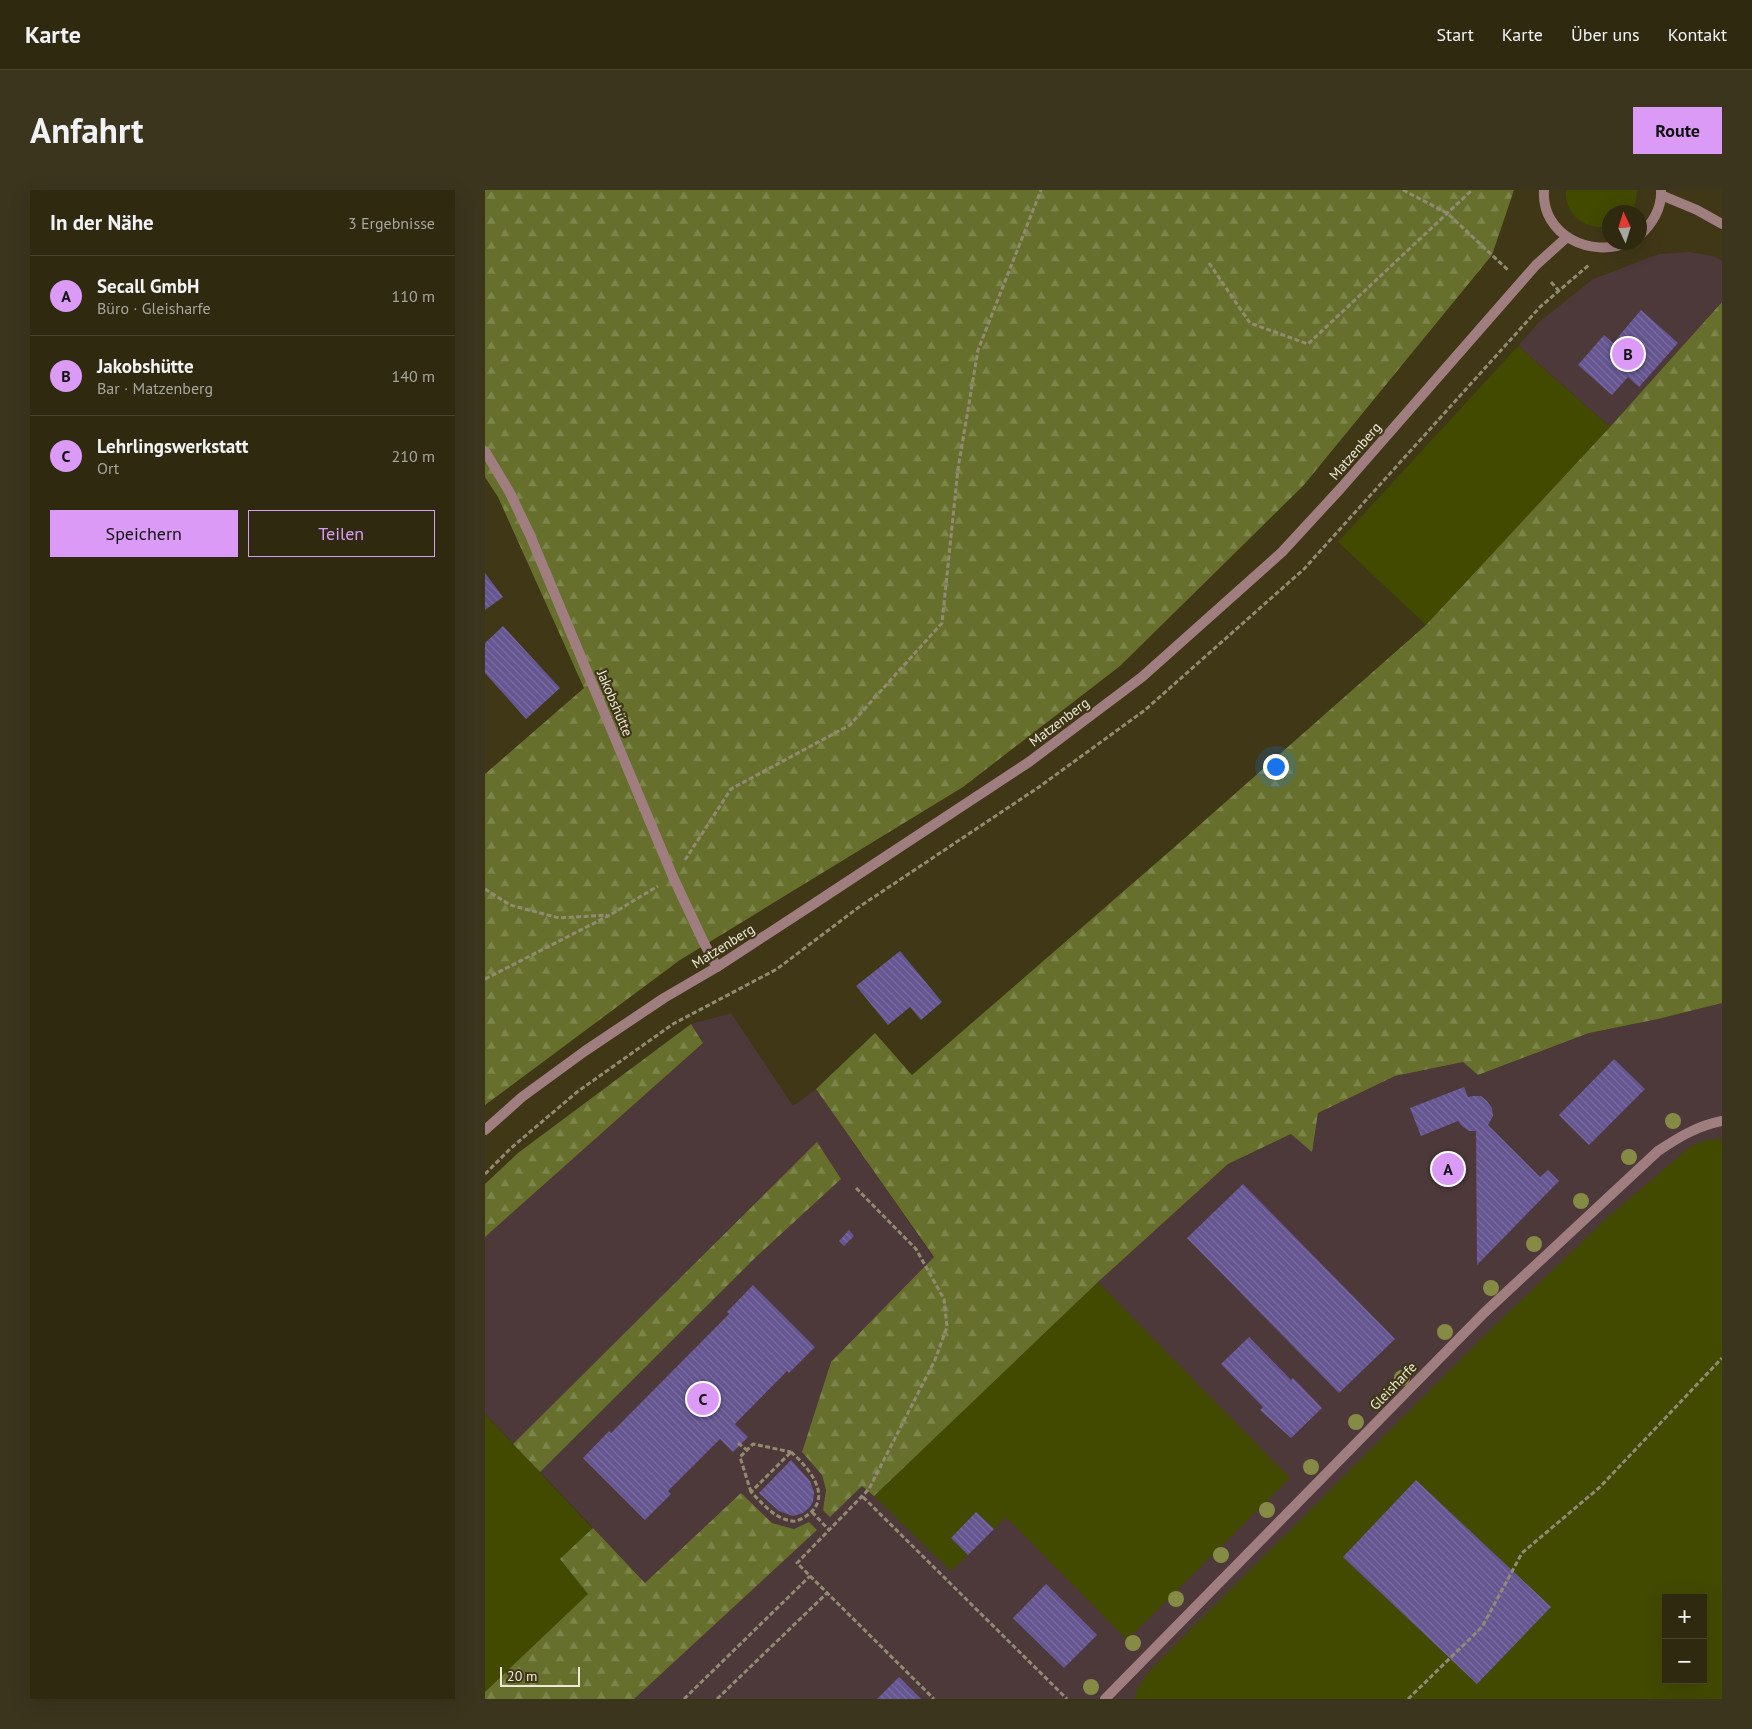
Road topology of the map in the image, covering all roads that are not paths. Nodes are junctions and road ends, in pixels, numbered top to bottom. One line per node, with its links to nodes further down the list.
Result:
1 (1544, 190): 5 (street)
2 (1661, 192): 3 (street); 4 (street)
3 (1722, 224)
4 (1647, 228)
5 (1567, 238): 6 (street); 8 (street, Matzenberg)
6 (1602, 249)
7 (485, 451): 8 (street, Jakobshütte)
8 (717, 967): 10 (street, Matzenberg)
9 (1722, 1121): 11 (street, Gleisharfe)
10 (485, 1130)
11 (1105, 1699)

